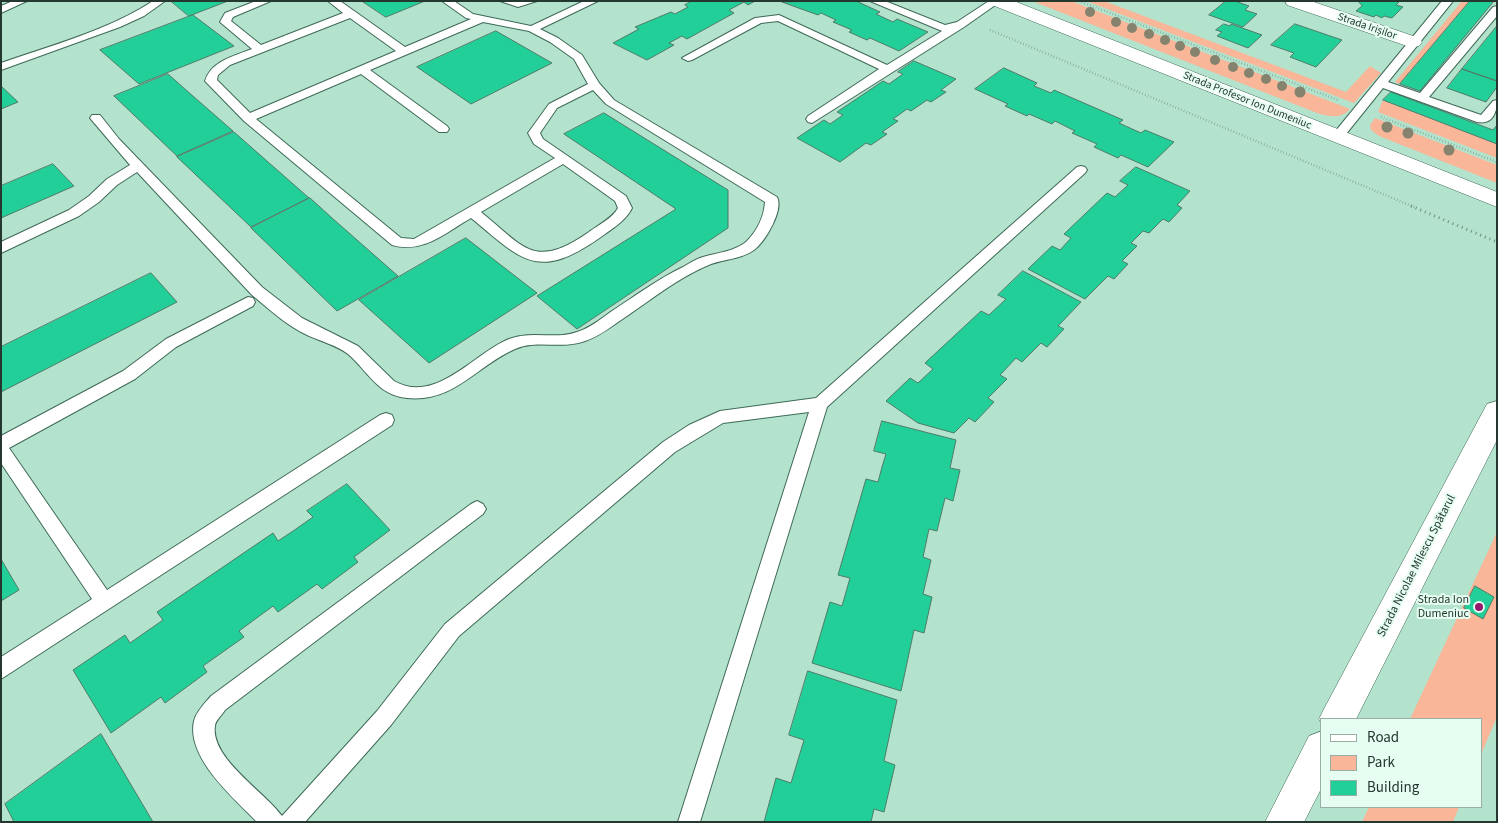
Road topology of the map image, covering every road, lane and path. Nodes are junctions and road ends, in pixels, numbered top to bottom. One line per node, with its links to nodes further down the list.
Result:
1 (22, 1): 15 (lane)
2 (160, 1): 25 (lane)
3 (266, 1): 22 (lane)
4 (333, 1): 16 (lane)
5 (447, 1): 17 (lane)
6 (505, 1): 7 (lane)
7 (532, 1)
8 (593, 1): 20 (lane)
9 (876, 1): 19 (lane)
10 (997, 1): 18 (lane); 37 (main road, Strada Profesor Ion Dumeniuc)
11 (1079, 1): 32 (path)
12 (1293, 1): 21 (main road, Strada Irișilor)
13 (1448, 1): 21 (lane)
14 (1497, 9): 30 (lane)
15 (1, 10)
16 (350, 14): 22 (lane); 23 (lane)
17 (481, 19): 20 (lane); 23 (lane)
18 (967, 20): 19 (lane); 44 (path)
19 (956, 27): 26 (lane)
20 (532, 29): 29 (lane)
21 (1413, 42): 28 (lane)
22 (260, 50): 34 (lane)
23 (405, 52): 27 (lane)
24 (688, 58): 26 (lane)
25 (1, 67)
26 (887, 69): 35 (lane)
27 (363, 70): 34 (lane); 36 (lane)
28 (1382, 84): 30 (lane); 32 (lane)
29 (594, 85): 38 (lane); 40 (lane)
30 (1422, 98): 31 (lane)
31 (1497, 103)
32 (1361, 109): 37 (lane); 39 (path)
33 (96, 118): 40 (lane)
34 (248, 118): 43 (lane)
35 (812, 119)
36 (443, 129)
37 (1338, 136): 42 (main road, Strada Profesor Ion Dumeniuc)
38 (563, 159): 43 (lane); 43 (lane)
39 (1497, 162)
40 (138, 166): 45 (lane)
41 (1081, 170): 47 (lane)
42 (1497, 200)
43 (472, 212)
44 (1497, 242)
45 (1, 248)
46 (248, 302): 50 (lane)
47 (820, 404): 58 (lane); 59 (lane)
48 (1497, 412): 55 (main road, Strada Nicolae Milescu Spătarul)
49 (386, 420): 53 (lane)
50 (1, 444)
51 (1, 449): 53 (lane)
52 (477, 509): 57 (lane)
53 (104, 601): 54 (lane)
54 (1, 668)
55 (1338, 718)
56 (1320, 753): 60 (main road)
57 (273, 822)
58 (290, 822)
59 (689, 822)
60 (1284, 822)

